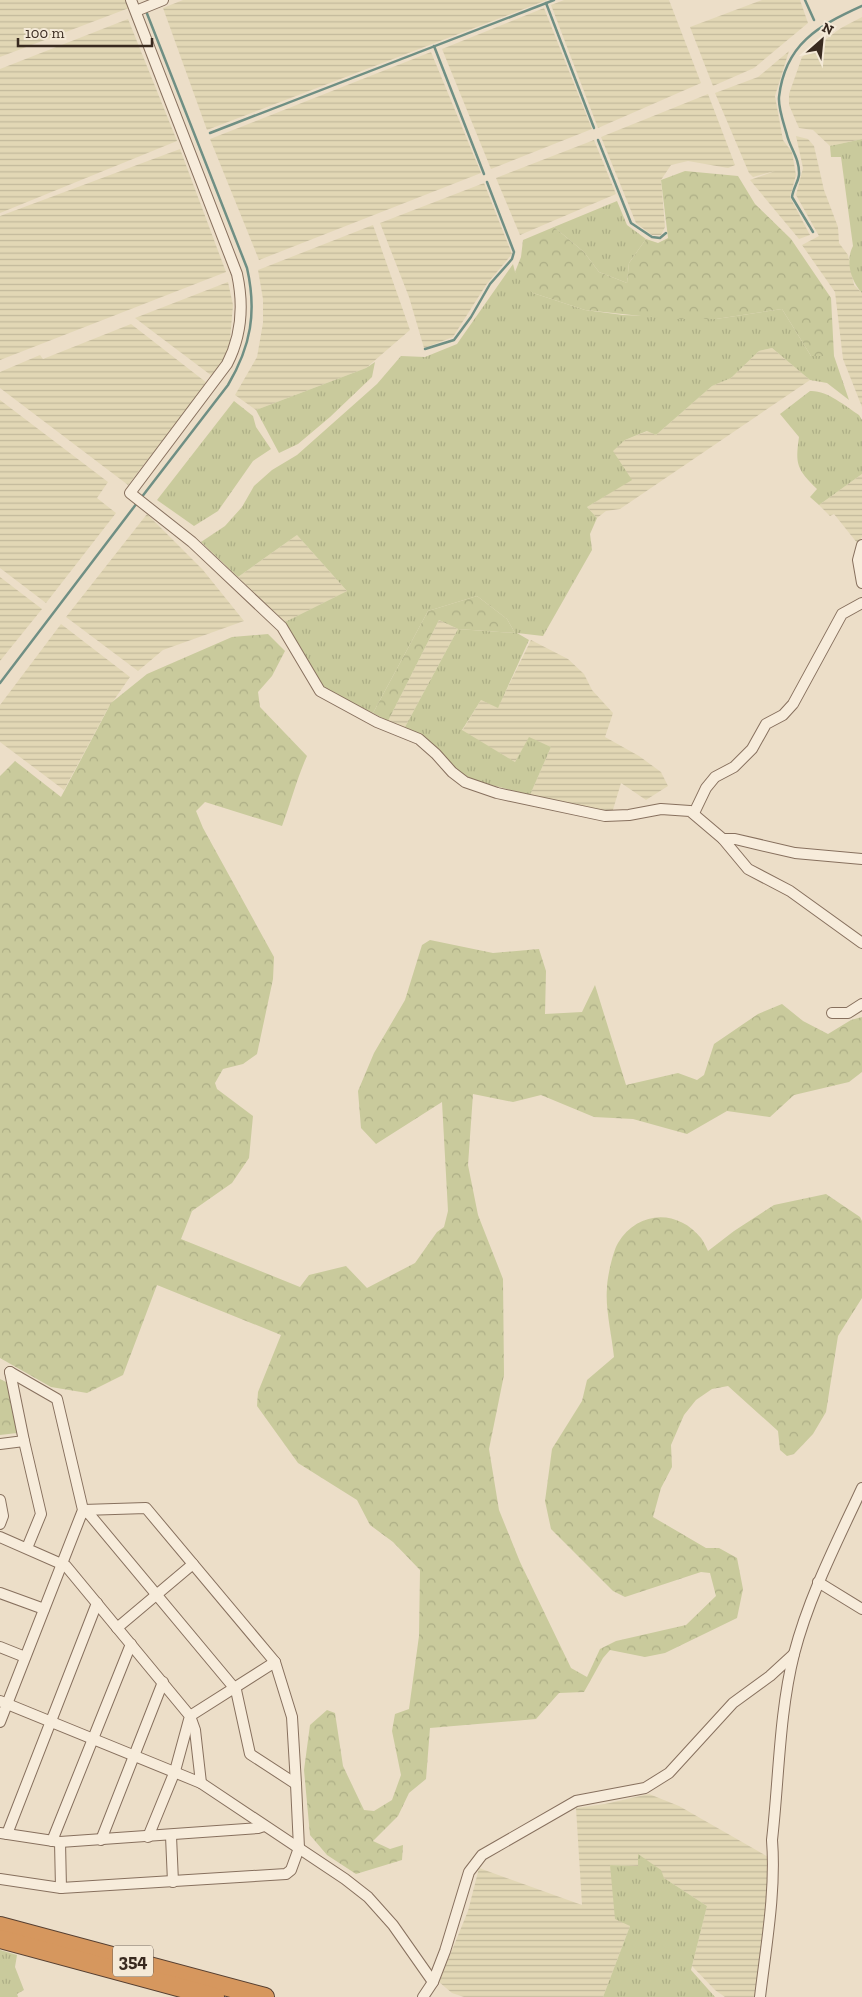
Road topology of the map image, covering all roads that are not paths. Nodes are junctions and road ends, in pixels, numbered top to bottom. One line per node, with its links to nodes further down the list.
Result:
1 (131, 0): 3 (street)
2 (163, 0): 3 (street)
3 (138, 10): 7 (street)
4 (862, 545): 5 (street)
5 (862, 583)
6 (862, 603): 7 (street)
7 (694, 813): 8 (street)
8 (723, 839): 9 (street); 10 (street)
9 (862, 859)
10 (862, 943)
11 (862, 1004): 12 (street)
12 (832, 1013)
13 (24, 1441): 14 (street); 17 (street); 20 (street)
14 (0, 1444)
15 (862, 1488): 23 (street)
16 (0, 1500): 18 (street)
17 (83, 1510): 21 (street); 22 (street); 25 (street)
18 (0, 1524)
19 (0, 1537): 20 (street)
20 (27, 1548): 21 (street)
21 (62, 1563): 26 (street); 27 (street)
22 (193, 1564): 25 (street); 34 (street)
23 (818, 1582): 28 (street); 32 (street)
24 (0, 1593): 27 (street)
25 (157, 1595): 29 (street); 36 (street)
26 (97, 1603): 29 (street); 39 (street)
27 (44, 1609): 33 (street)
28 (862, 1609)
29 (117, 1628): 30 (street)
30 (131, 1644): 35 (street); 41 (street)
31 (0, 1647): 33 (street)
32 (794, 1654): 58 (street); 62 (street)
33 (25, 1657): 37 (street)
34 (275, 1662): 36 (street); 45 (street)
35 (163, 1682): 38 (street); 42 (street)
36 (234, 1687): 38 (street); 45 (street)
37 (3, 1702): 39 (street); 40 (street)
38 (190, 1716): 43 (street); 44 (street)
39 (51, 1721): 41 (street); 47 (street)
40 (0, 1722)
41 (92, 1738): 42 (street); 51 (street)
42 (134, 1754): 43 (street); 50 (street)
43 (175, 1771): 44 (street); 49 (street)
44 (201, 1783): 46 (street)
45 (296, 1784): 52 (street)
46 (264, 1826): 48 (street); 52 (street)
47 (3, 1834): 51 (street)
48 (171, 1836): 49 (street); 54 (street)
49 (148, 1837): 50 (street)
50 (101, 1840): 51 (street)
51 (56, 1841): 55 (street)
52 (299, 1848): 54 (street); 58 (street)
53 (0, 1879): 55 (street)
54 (173, 1882): 55 (street)
55 (61, 1888)
56 (0, 1926): 60 (highway, 354)
57 (0, 1940): 59 (highway, 354)
58 (433, 1982): 61 (street)
59 (215, 1997)
60 (265, 1997)
61 (423, 1997)
62 (760, 1997)

